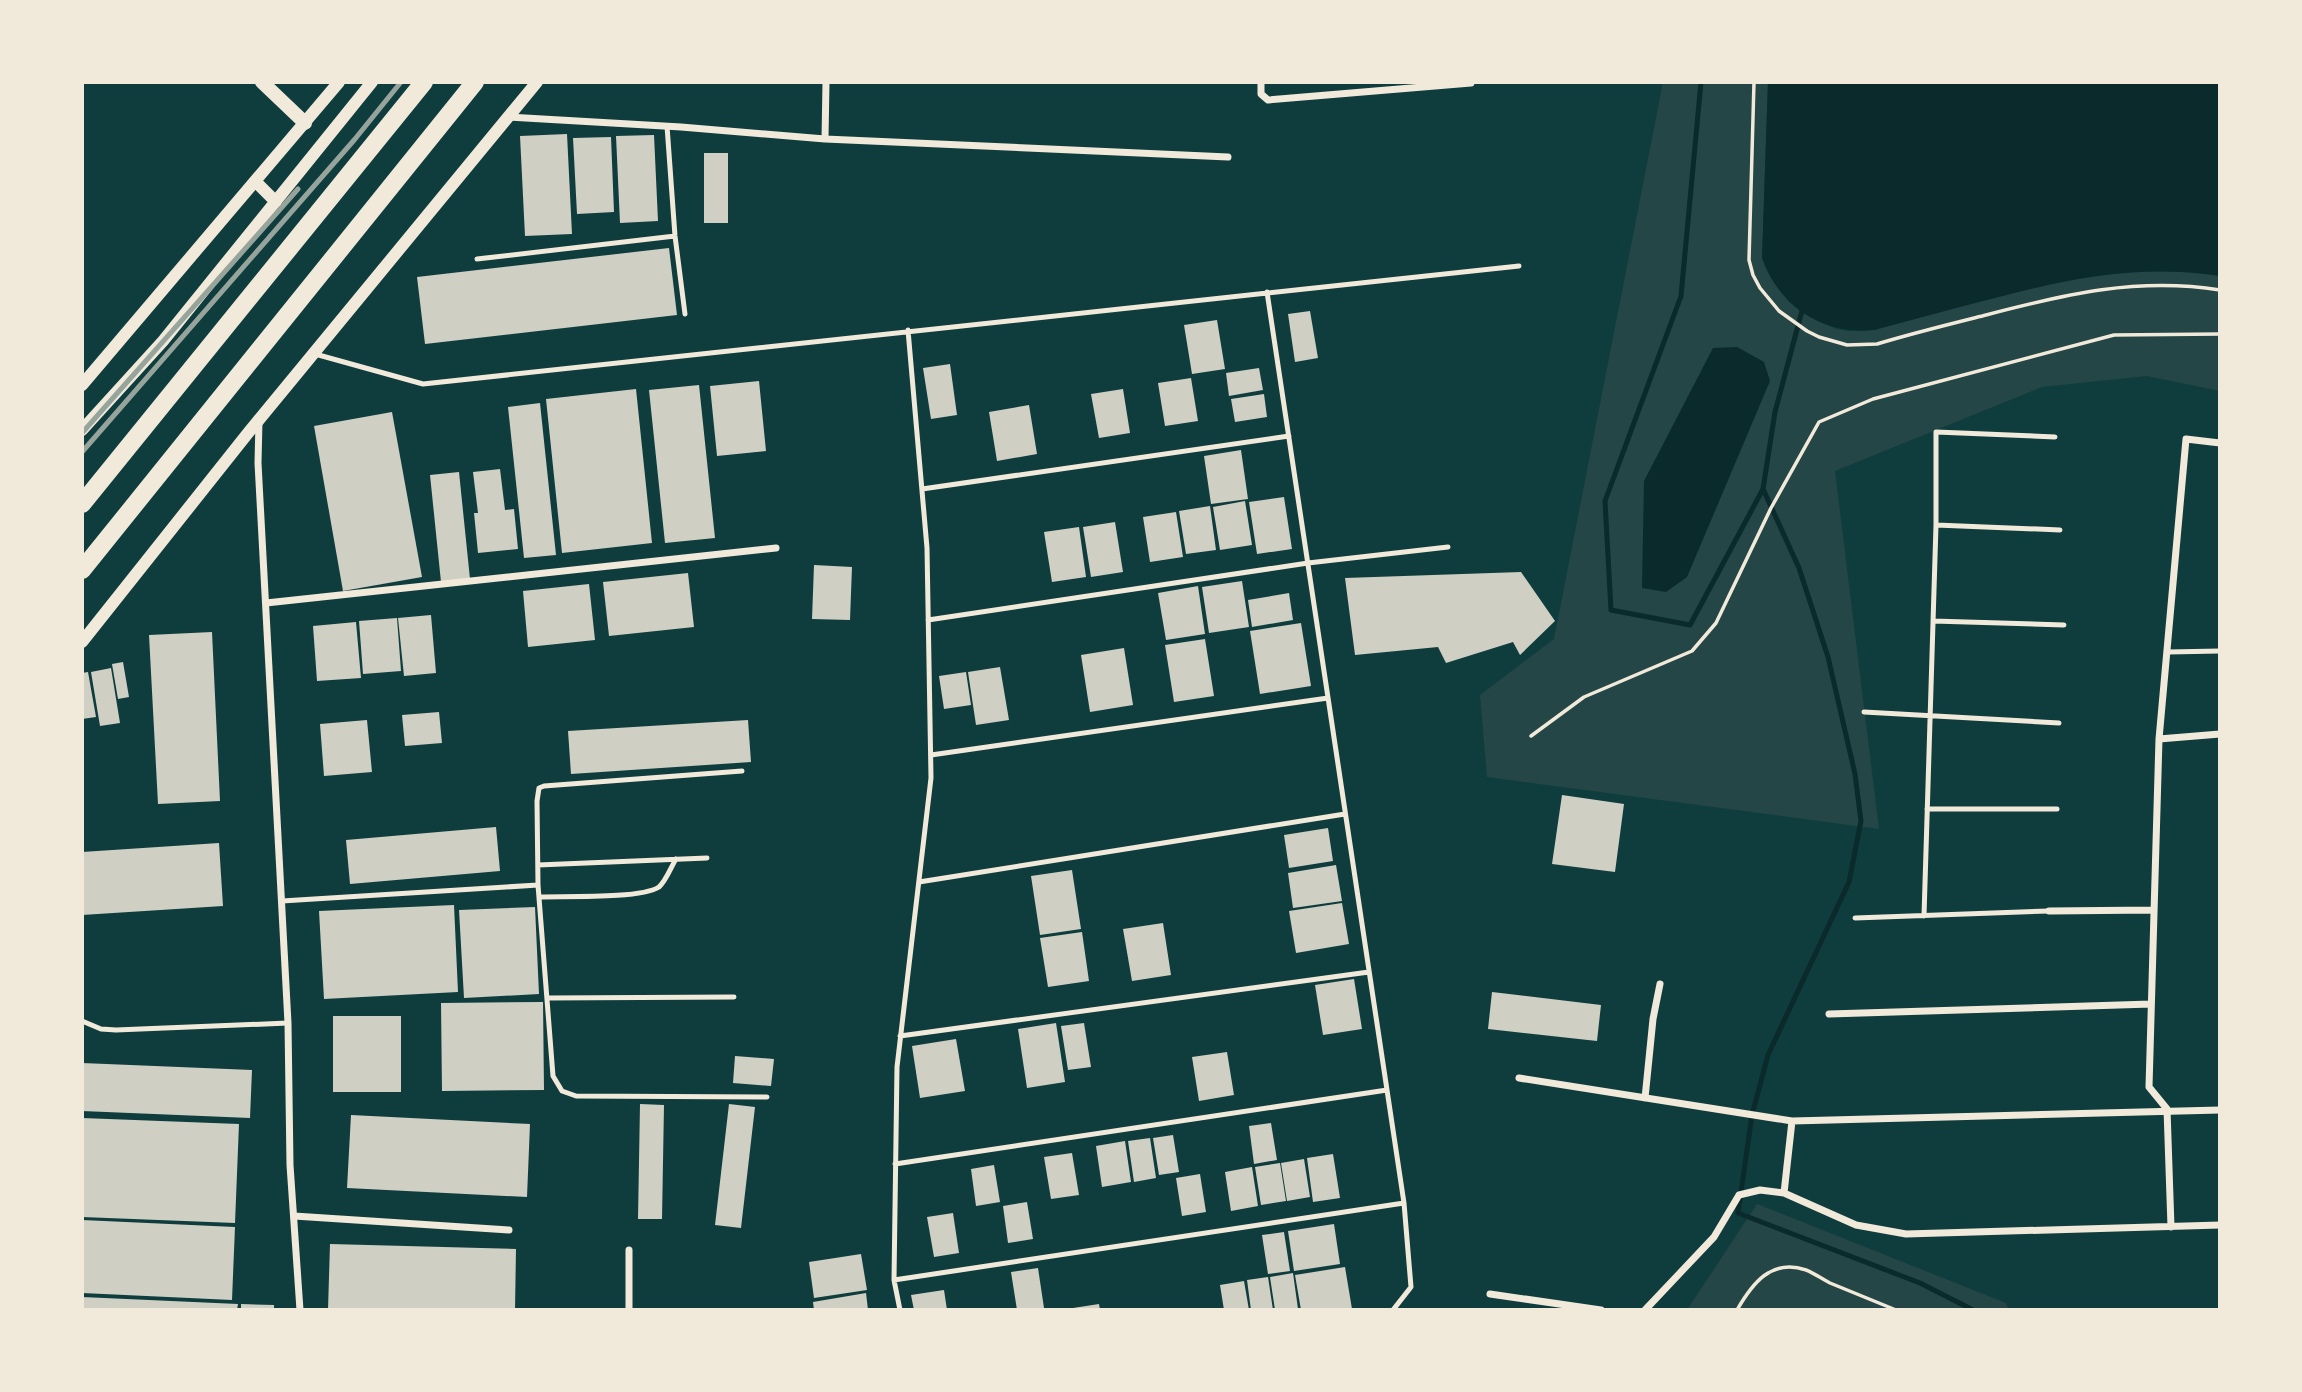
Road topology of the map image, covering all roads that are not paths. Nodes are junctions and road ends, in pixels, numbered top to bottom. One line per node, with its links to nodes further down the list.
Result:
1 (262, 82): 11 (main road)
2 (339, 82): 11 (street)
3 (372, 82): 16 (street)
4 (424, 82): 31 (highway)
5 (475, 82): 37 (highway)
6 (537, 82): 10 (street)
7 (826, 82): 13 (street)
8 (1261, 82): 9 (street)
9 (1471, 83)
10 (508, 117): 12 (street); 23 (street)
11 (305, 122): 15 (street)
12 (667, 127): 13 (street); 17 (lane)
13 (825, 139): 14 (street)
14 (1228, 157)
15 (256, 181): 16 (street); 24 (street)
16 (275, 202): 26 (street)
17 (675, 236): 18 (lane); 21 (lane)
18 (477, 259)
19 (1519, 266): 20 (lane)
20 (1267, 292): 22 (lane); 27 (lane)
21 (685, 314)
22 (908, 330): 23 (lane); 30 (lane)
23 (313, 354): 25 (street)
24 (82, 385)
25 (259, 420): 38 (street); 42 (street)
26 (82, 430)
27 (1289, 436): 30 (lane); 36 (lane)
28 (2055, 438): 32 (lane)
29 (2220, 443): 43 (street)
30 (922, 489): 39 (lane)
31 (82, 505)
32 (1936, 525): 33 (lane); 40 (lane)
33 (2060, 530)
34 (1448, 547): 36 (lane)
35 (776, 548): 38 (street)
36 (1308, 563): 39 (lane); 45 (lane)
37 (82, 570)
38 (266, 603): 62 (street)
39 (928, 620): 51 (lane)
40 (1933, 621): 41 (lane); 47 (lane)
41 (2064, 625)
42 (82, 642)
43 (2168, 652): 44 (lane); 50 (street)
44 (2220, 652)
45 (1328, 698): 51 (lane); 55 (lane)
46 (1864, 712): 47 (lane)
47 (1930, 715): 48 (lane); 53 (lane)
48 (2059, 723)
49 (2220, 734): 50 (street)
50 (2159, 739): 63 (street)
51 (931, 755): 59 (lane)
52 (742, 771): 58 (lane)
53 (1927, 809): 54 (lane); 65 (lane)
54 (2057, 809)
55 (1346, 814): 59 (lane); 67 (lane)
56 (707, 858): 57 (lane)
57 (676, 859): 58 (lane); 61 (lane)
58 (538, 865): 60 (lane)
59 (919, 881): 75 (lane)
60 (538, 885): 61 (lane); 62 (lane)
61 (539, 897): 70 (lane)
62 (282, 901): 74 (street)
63 (2154, 910): 64 (street); 71 (street)
64 (2049, 911): 65 (lane)
65 (1924, 916): 66 (lane)
66 (1855, 918)
67 (1369, 972): 75 (lane); 77 (lane)
68 (1660, 984): 79 (street)
69 (734, 997): 70 (lane)
70 (547, 998): 78 (lane)
71 (2151, 1004): 72 (street); 81 (street)
72 (1829, 1014)
73 (82, 1021): 74 (lane)
74 (288, 1023): 86 (street)
75 (900, 1036): 83 (lane)
76 (1519, 1078): 79 (street)
77 (1387, 1090): 83 (lane); 85 (lane)
78 (767, 1097)
79 (1645, 1098): 82 (street)
80 (2220, 1110): 81 (street)
81 (2168, 1111): 82 (street); 88 (street)
82 (1792, 1121): 84 (street)
83 (895, 1164): 91 (lane)
84 (1784, 1193): 88 (street); 98 (street)
85 (1404, 1203): 91 (lane); 96 (lane)
86 (294, 1216): 89 (street); 93 (street)
87 (2220, 1225): 88 (street)
88 (2171, 1227)
89 (509, 1230)
90 (629, 1250): 94 (street)
91 (894, 1280): 95 (lane)
92 (1490, 1294): 97 (street)
93 (300, 1310)
94 (629, 1310)
95 (900, 1310)
96 (1393, 1310)
97 (1601, 1310)
98 (1645, 1310)

